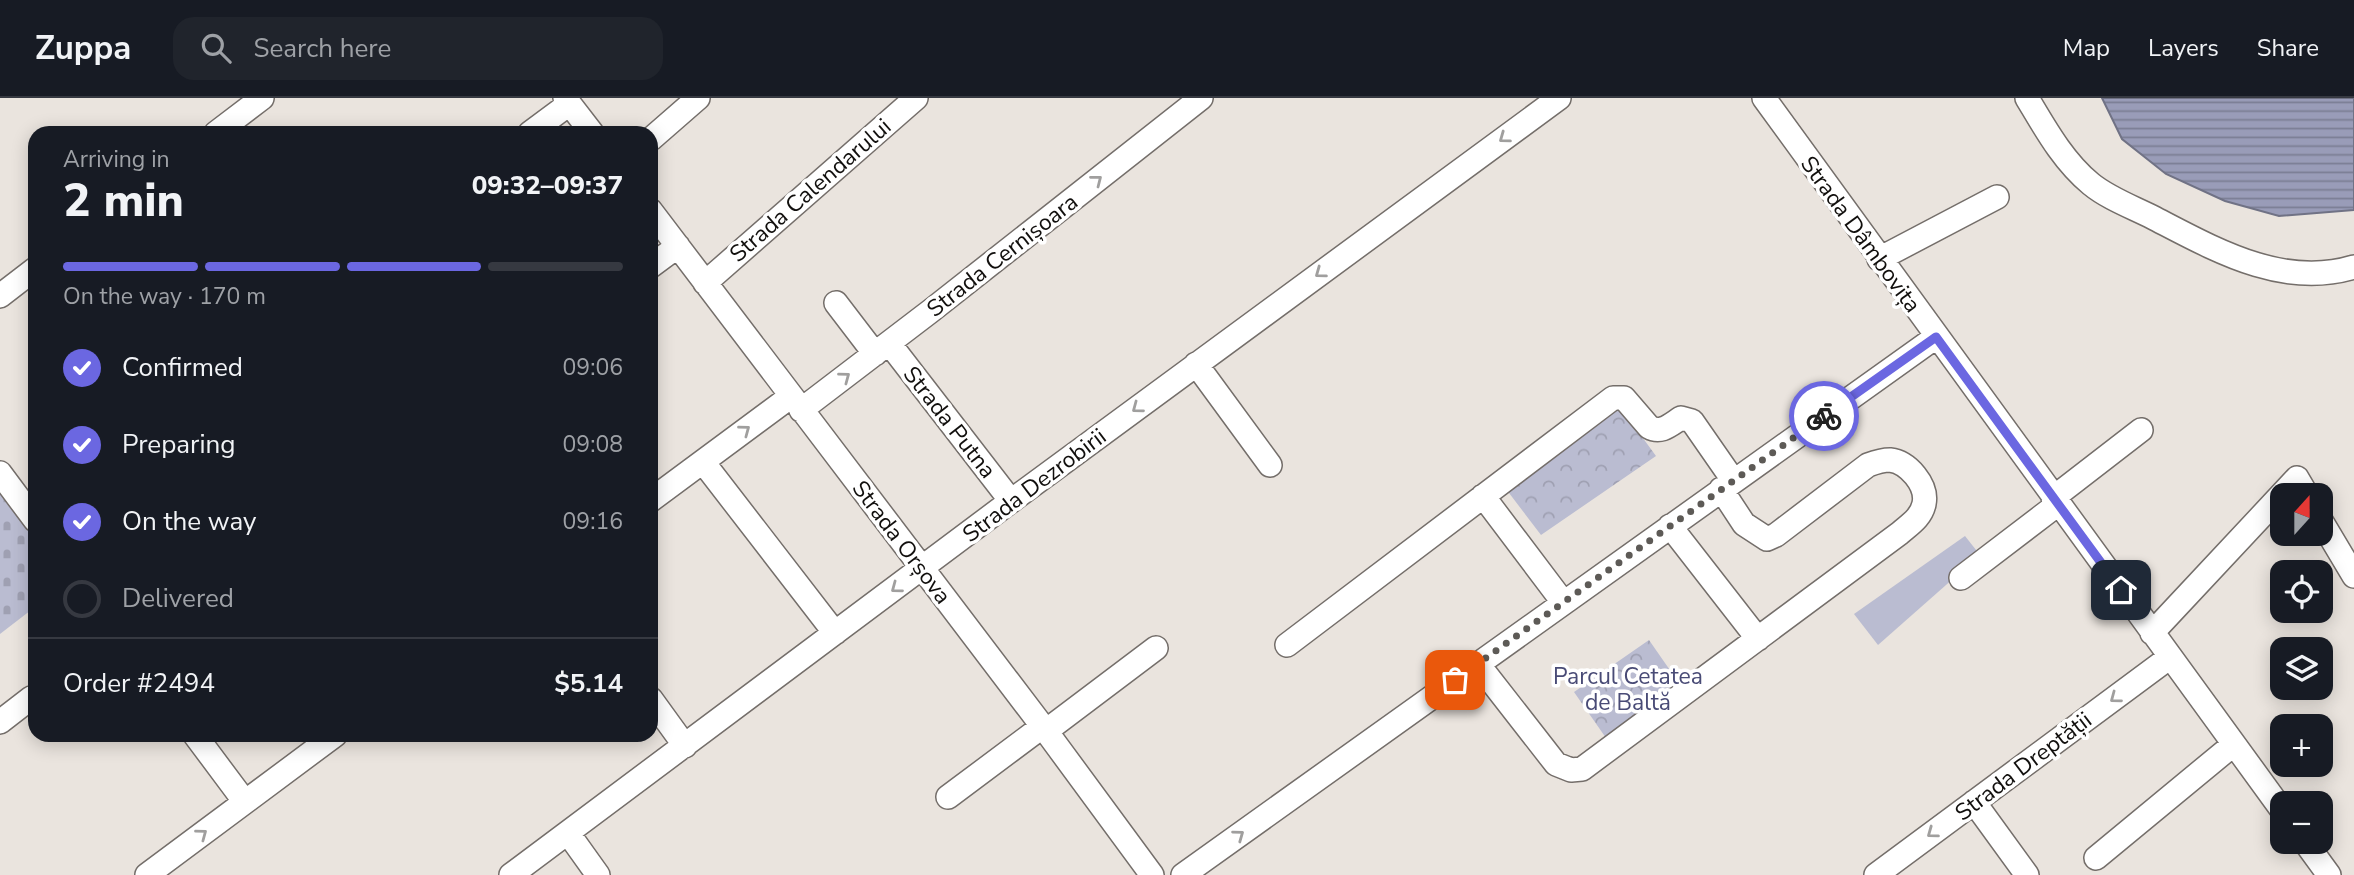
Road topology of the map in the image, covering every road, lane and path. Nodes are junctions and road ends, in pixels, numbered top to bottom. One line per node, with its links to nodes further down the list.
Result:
1 (262, 98): 9 (street)
2 (698, 98): 12 (street)
3 (916, 98): 20 (street, Strada Calendarului)
4 (1559, 98): 25 (street, Strada Dezrobirii, one-way to 25)
5 (1764, 98): 16 (street, Strada Dâmbovița)
6 (2027, 98): 18 (street)
7 (1198, 99): 24 (street, Strada Cernișoara, one-way to 7)
8 (567, 101): 10 (street); 11 (street)
9 (225, 126)
10 (538, 126)
11 (587, 126)
12 (658, 133)
13 (1997, 197): 16 (street)
14 (658, 220): 15 (street, Strada Orșova)
15 (678, 246): 17 (street); 20 (street, Strada Orșova)
16 (1879, 259): 23 (street, Strada Dâmbovița)
17 (658, 261)
18 (2354, 267)
19 (28, 274): 21 (street)
20 (705, 283): 26 (street, Strada Orșova)
21 (0, 296)
22 (836, 303): 24 (street, Strada Putna)
23 (1936, 337): 31 (street); 34 (street, Strada Dâmbovița)
24 (882, 349): 26 (street, Strada Cernișoara, one-way to 24); 35 (street, Strada Putna)
25 (1196, 365): 29 (street); 35 (street, Strada Dezrobirii, one-way to 35)
26 (795, 403): 28 (street, Strada Cernișoara, one-way to 26); 40 (street, Strada Orșova)
27 (2141, 430): 34 (street)
28 (702, 462): 32 (street, Strada Cernișoara); 44 (street)
29 (1270, 465)
30 (0, 473): 36 (street)
31 (1727, 484): 33 (street); 38 (street); 46 (street)
32 (658, 495)
33 (1483, 496): 43 (street); 47 (street)
34 (2056, 501): 42 (street); 45 (street, Strada Dâmbovița)
35 (1011, 502): 40 (street, Strada Dezrobirii)
36 (28, 505)
37 (2270, 518): 45 (street)
38 (1670, 526): 43 (street); 46 (street)
39 (2333, 541): 41 (street)
40 (922, 568): 44 (street, Strada Dezrobirii, one-way to 44); 54 (street, Strada Orșova)
41 (2354, 576)
42 (1961, 578)
43 (1563, 602): 50 (street)
44 (835, 633): 58 (street, Strada Dezrobirii)
45 (2152, 633): 49 (street, Strada Dâmbovița)
46 (1758, 639): 50 (street)
47 (1287, 645)
48 (1156, 648): 54 (street)
49 (2170, 657): 57 (street, Strada Dâmbovița); 62 (street, Strada Dreptății, one-way to 62)
50 (1478, 664): 70 (street, one-way to 50)
51 (28, 700): 53 (street)
52 (658, 709): 58 (street)
53 (0, 722)
54 (1044, 729): 60 (street); 69 (street, Strada Orșova)
55 (200, 742): 61 (street)
56 (326, 742): 61 (street)
57 (2234, 744): 59 (street, Strada Dâmbovița); 65 (street)
58 (685, 746): 63 (street, Strada Dezrobirii)
59 (2270, 794)
60 (948, 797)
61 (246, 802): 66 (street, one-way to 61)
62 (1974, 802): 71 (street, Strada Dreptății, one-way to 71); 72 (street)
63 (568, 834): 67 (street, Strada Dezrobirii); 68 (street)
64 (2314, 854): 73 (street)
65 (2096, 858)
66 (147, 875)
67 (511, 875)
68 (598, 875)
69 (1152, 875)
70 (1183, 875)
71 (1876, 875)
72 (2027, 875)
73 (2329, 875)

